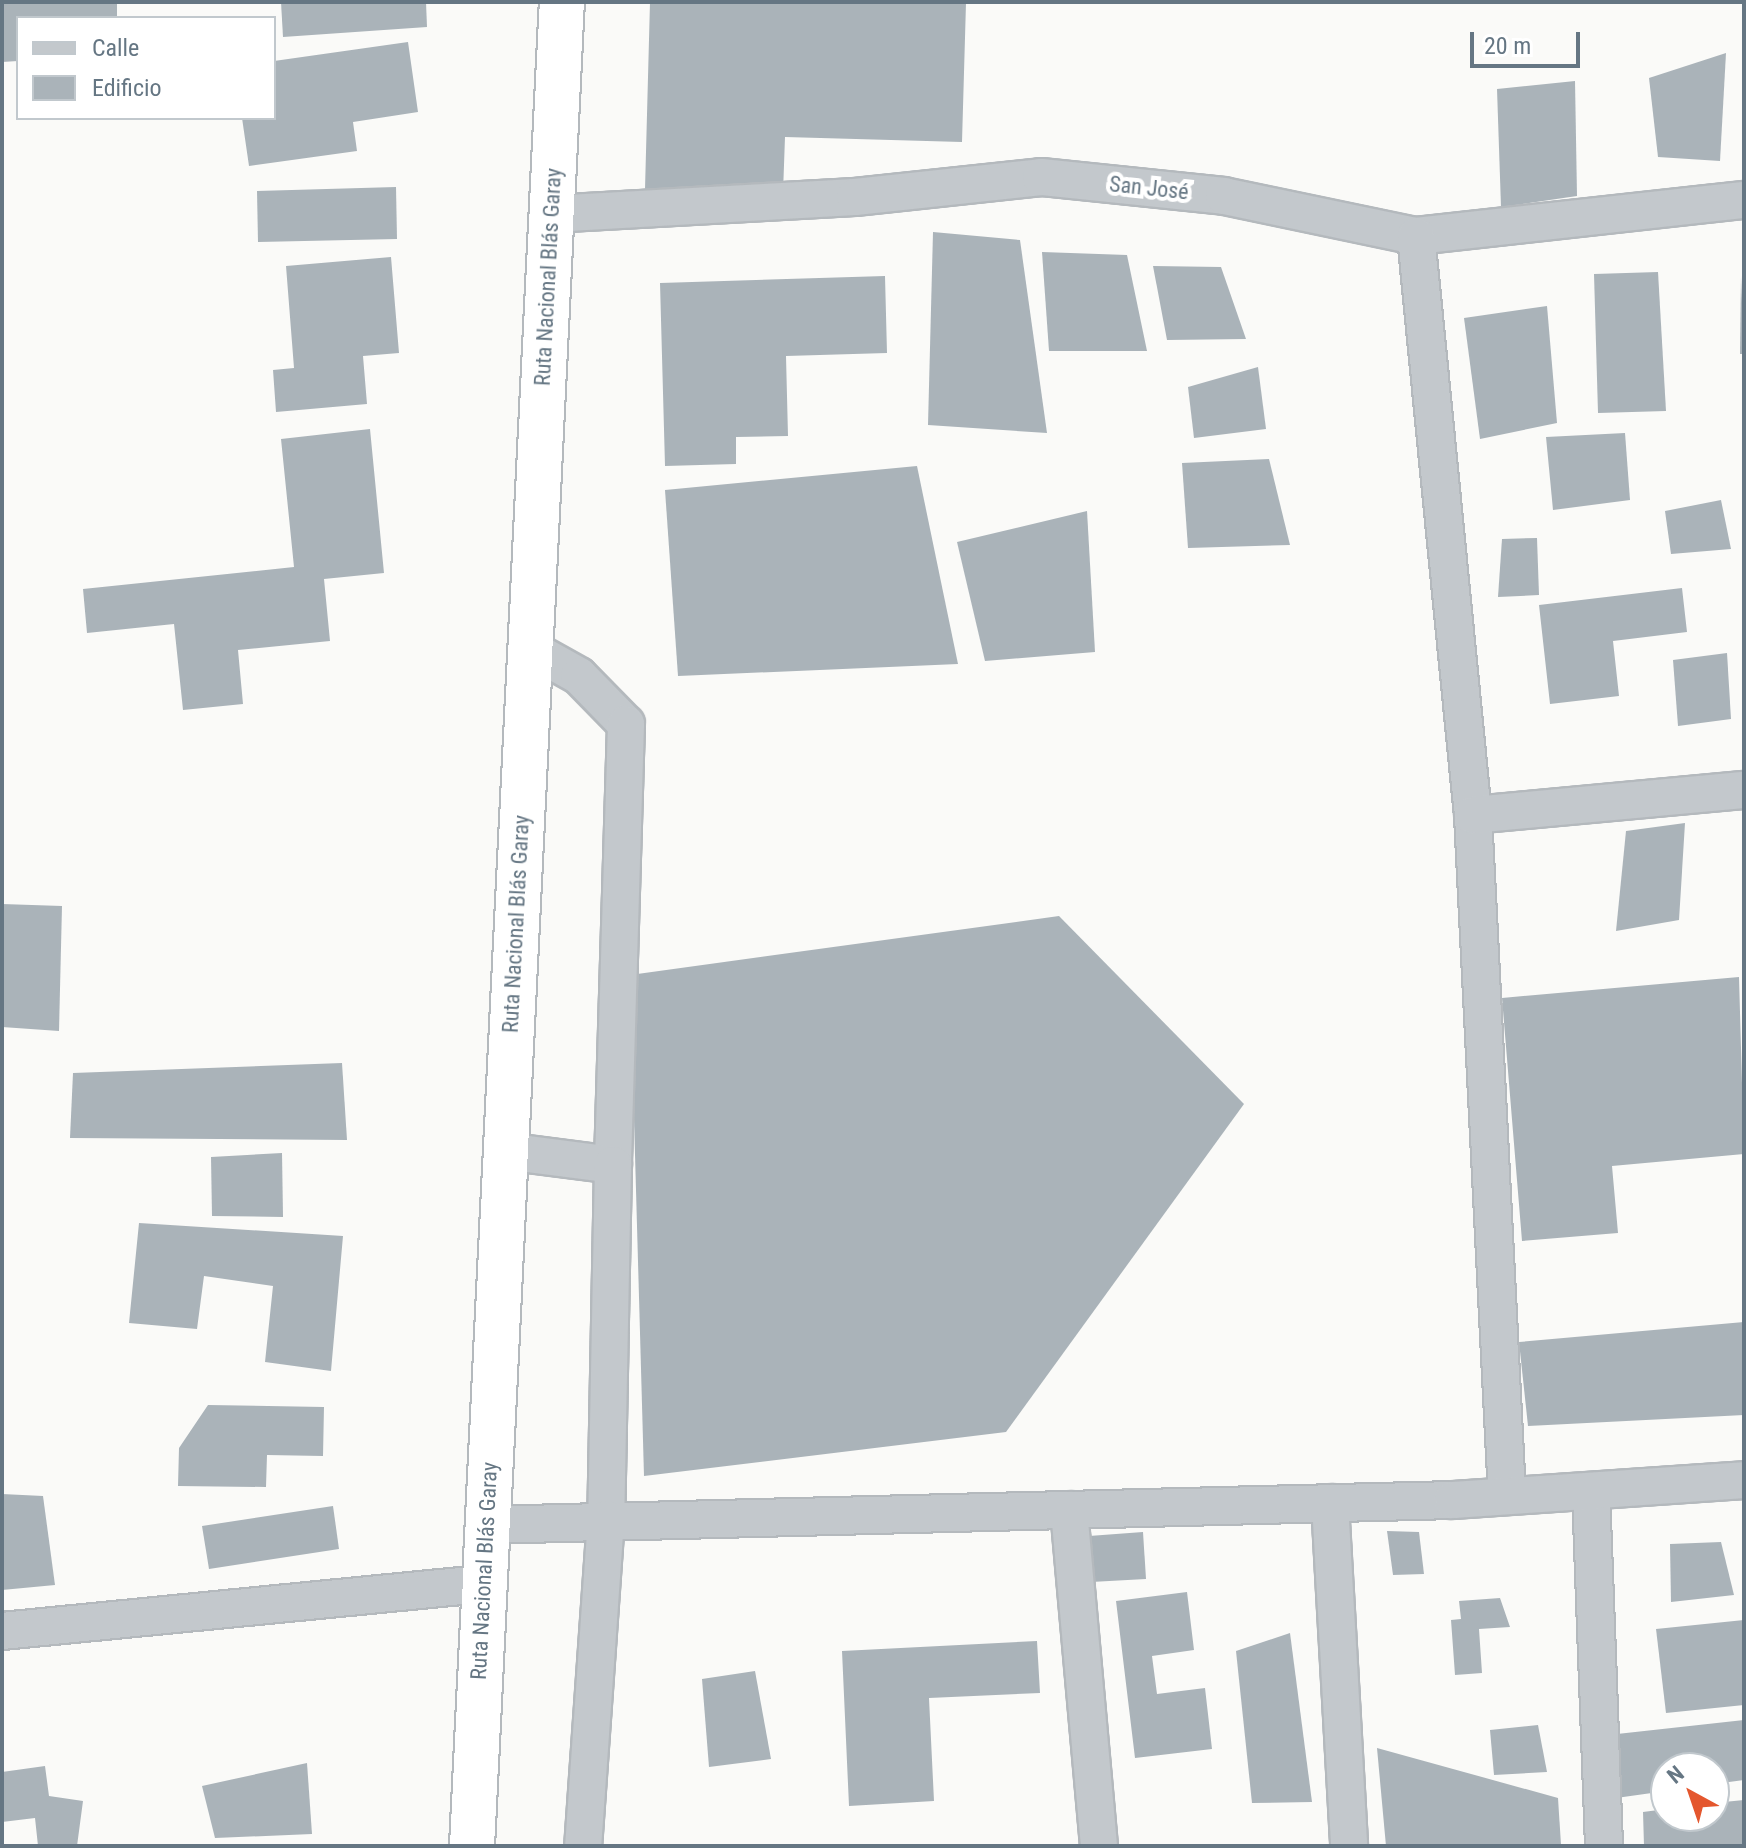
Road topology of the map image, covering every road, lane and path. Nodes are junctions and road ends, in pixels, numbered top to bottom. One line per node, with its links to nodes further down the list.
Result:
1 (562, 2): 3 (highway, Ruta Nacional Blás Garay)
2 (1744, 200): 4 (street, San José)
3 (550, 214): 4 (street, San José); 5 (highway, Ruta Nacional Blás Garay)
4 (1416, 236): 7 (street)
5 (529, 648): 8 (highway, Ruta Nacional Blás Garay); 9 (street)
6 (1744, 790): 7 (street)
7 (1473, 815): 12 (street)
8 (504, 1151): 9 (street); 16 (highway, Ruta Nacional Blás Garay)
9 (613, 1165): 15 (street)
10 (1744, 1480): 11 (street)
11 (1591, 1491): 12 (street); 23 (street)
12 (1507, 1496): 13 (street)
13 (1330, 1503): 14 (street); 22 (street)
14 (1069, 1510): 15 (street); 21 (street)
15 (606, 1519): 16 (street); 20 (street)
16 (486, 1525): 17 (highway, Ruta Nacional Blás Garay)
17 (483, 1584): 18 (street); 19 (highway, Ruta Nacional Blás Garay)
18 (2, 1631)
19 (472, 1846)
20 (583, 1846)
21 (1099, 1846)
22 (1349, 1846)
23 (1604, 1846)

